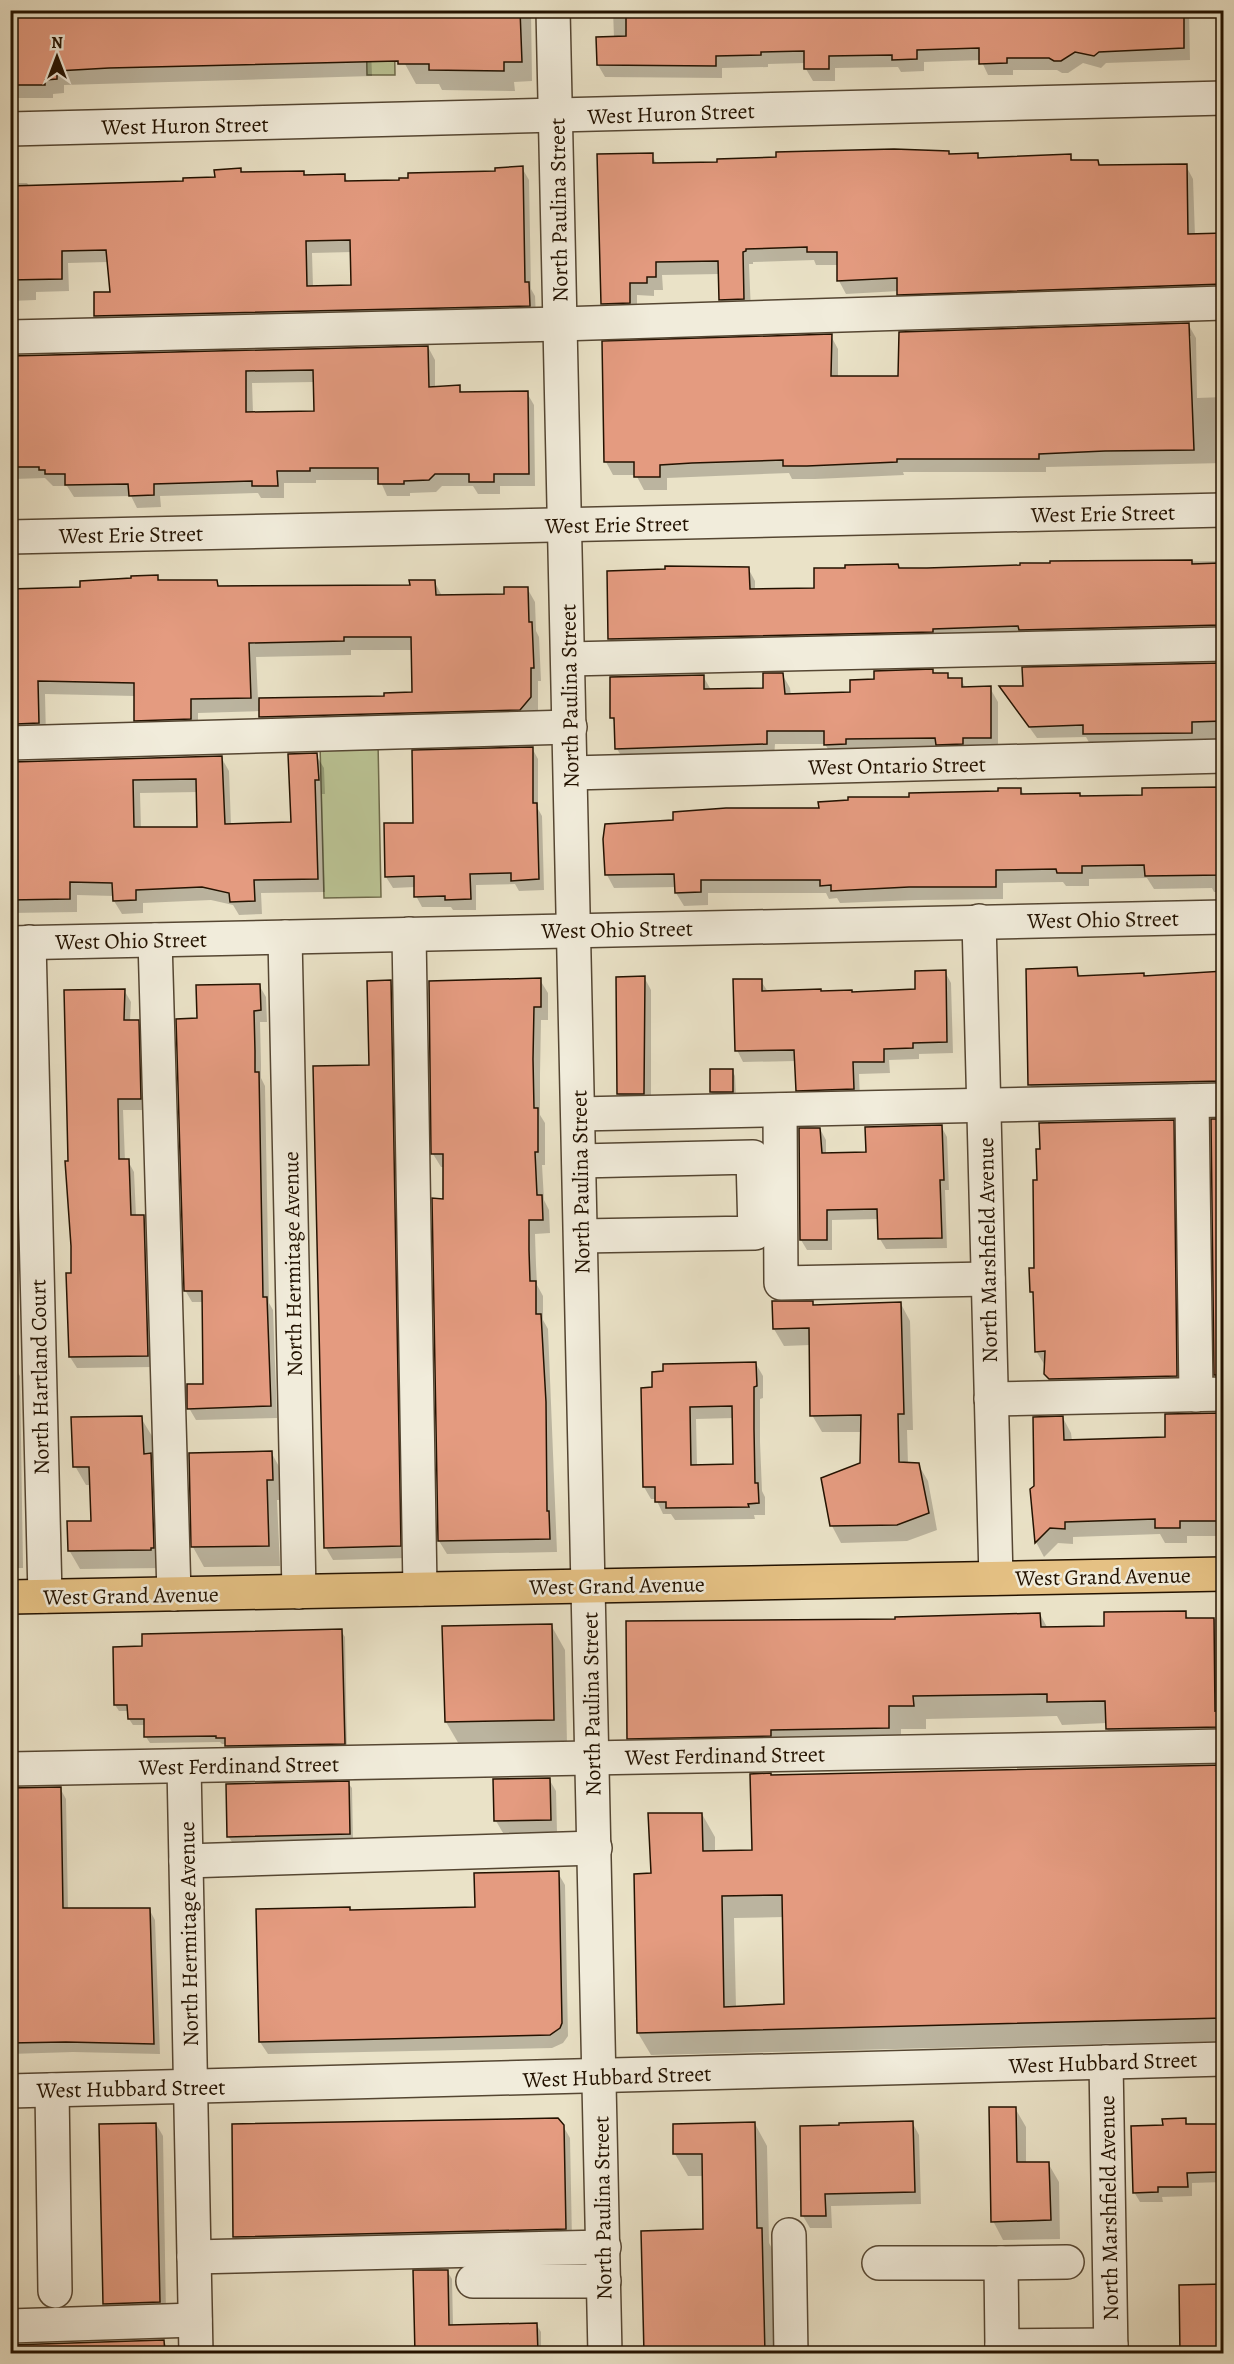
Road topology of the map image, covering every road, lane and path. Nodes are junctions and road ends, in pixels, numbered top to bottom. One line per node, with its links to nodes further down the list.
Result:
1 (553, 10): 3 (street, North Paulina Street)
2 (1224, 98): 3 (street, West Huron Street)
3 (555, 116): 4 (street, West Huron Street); 6 (street, North Paulina Street)
4 (10, 129)
5 (1224, 303): 6 (street)
6 (560, 324): 7 (street); 9 (street, North Paulina Street)
7 (10, 337)
8 (1224, 510): 9 (street, West Erie Street)
9 (565, 525): 10 (street, West Erie Street); 12 (street, North Paulina Street)
10 (10, 537)
11 (1224, 644): 12 (street)
12 (568, 659): 13 (street, North Paulina Street)
13 (570, 727): 14 (street); 16 (street, North Paulina Street)
14 (10, 743)
15 (1224, 756): 16 (street, West Ontario Street)
16 (570, 773): 19 (street, North Paulina Street)
17 (1224, 917): 18 (street, West Ohio Street)
18 (978, 921): 19 (street, West Ohio Street); 26 (street, North Marshfield Avenue)
19 (574, 930): 20 (street, West Ohio Street); 28 (street, North Paulina Street)
20 (409, 934): 21 (street, West Ohio Street); 37 (street)
21 (285, 937): 22 (street, West Ohio Street); 38 (street, North Hermitage Avenue)
22 (155, 940): 23 (street, West Ohio Street); 39 (street)
23 (20, 943): 40 (street, North Hartland Court)
24 (1224, 1100): 25 (street)
25 (1192, 1101): 26 (street); 32 (street)
26 (984, 1106): 27 (street); 31 (street, North Marshfield Avenue)
27 (780, 1110): 28 (street); 31 (street)
28 (578, 1114): 29 (street, North Paulina Street)
29 (579, 1161): 30 (street, North Paulina Street); 30 (street)
30 (581, 1236): 36 (street, North Paulina Street)
31 (988, 1279): 33 (street, North Marshfield Avenue)
32 (1210, 1395): 33 (street)
33 (991, 1399): 35 (street, North Marshfield Avenue)
34 (1224, 1574): 35 (main road, West Grand Avenue)
35 (996, 1578): 36 (main road, West Grand Avenue)
36 (589, 1586): 37 (main road, West Grand Avenue); 43 (street, North Paulina Street)
37 (420, 1589): 38 (main road, West Grand Avenue)
38 (298, 1592): 39 (main road, West Grand Avenue)
39 (174, 1594): 40 (main road, West Grand Avenue)
40 (45, 1596): 41 (main road, West Grand Avenue)
41 (10, 1597)
42 (1224, 1746): 43 (street, West Ferdinand Street)
43 (593, 1758): 44 (street, West Ferdinand Street); 46 (street, North Paulina Street)
44 (184, 1766): 45 (street, West Ferdinand Street); 47 (street, North Hermitage Avenue)
45 (10, 1769)
46 (595, 1848): 47 (street); 50 (street, North Paulina Street)
47 (186, 1861): 51 (street, North Hermitage Avenue)
48 (1224, 2059): 49 (street, West Hubbard Street)
49 (1106, 2062): 50 (street, West Hubbard Street); 65 (street, North Marshfield Avenue)
50 (599, 2076): 51 (street, West Hubbard Street); 55 (street, North Paulina Street)
51 (192, 2087): 52 (street, West Hubbard Street); 56 (street, North Hermitage Avenue)
52 (52, 2090): 53 (street, West Hubbard Street); 62 (street)
53 (10, 2091)
54 (789, 2235): 69 (street)
55 (604, 2247): 56 (street); 61 (street, North Paulina Street)
56 (194, 2257): 63 (street, North Hermitage Avenue)
57 (1067, 2262): 59 (street)
58 (879, 2263): 59 (street)
59 (1001, 2263): 66 (street)
60 (473, 2280): 61 (street)
61 (604, 2281): 68 (street, North Paulina Street)
62 (55, 2291)
63 (195, 2320): 64 (street); 67 (street, North Hermitage Avenue)
64 (10, 2326)
65 (1111, 2349): 66 (street)
66 (1002, 2350)
67 (196, 2354)
68 (604, 2354)
69 (790, 2354)

